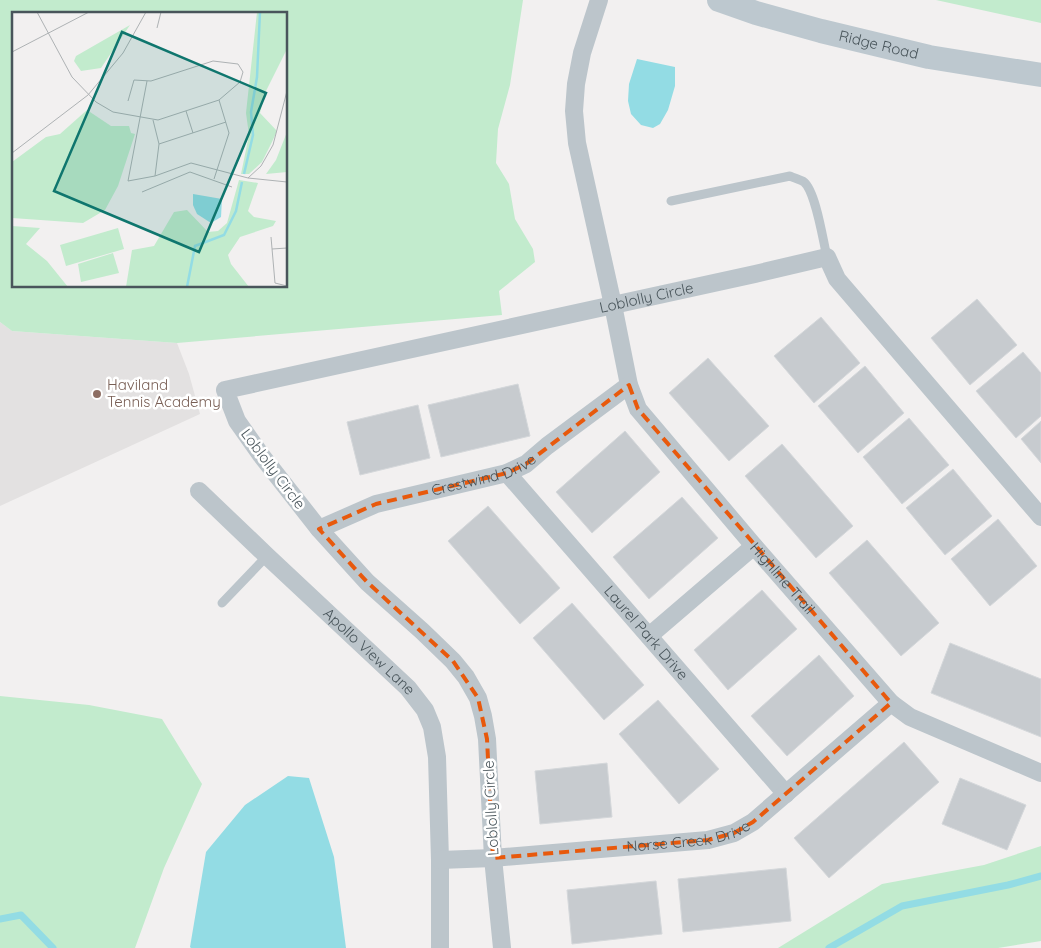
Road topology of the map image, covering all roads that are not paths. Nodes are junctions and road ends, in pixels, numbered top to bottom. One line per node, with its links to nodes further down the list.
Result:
1 (599, 0): 6 (street, Highline Trail)
2 (719, 0): 3 (street, Ridge Road)
3 (1041, 75)
4 (671, 201): 5 (lane)
5 (827, 257): 6 (street, Loblolly Circle); 10 (street)
6 (613, 305): 7 (street, Highline Trail); 11 (street, Loblolly Circle)
7 (629, 384): 8 (street, Crestwind Drive); 12 (street, Highline Trail)
8 (507, 473): 11 (street, Crestwind Drive); 15 (street, Laurel Park Drive)
9 (199, 491): 13 (street, Apollo View Lane)
10 (1041, 517)
11 (320, 529): 19 (street, Loblolly Circle)
12 (754, 546): 15 (street); 16 (street, Highline Trail)
13 (266, 556): 14 (lane); 20 (street, Apollo View Lane)
14 (222, 603)
15 (649, 636): 18 (street, Laurel Park Drive)
16 (890, 703): 17 (street, Highline Trail); 18 (street, Norse Creek Drive)
17 (1041, 773)
18 (786, 794): 19 (street, Norse Creek Drive)
19 (493, 858): 20 (street, Norse Creek Drive); 22 (street, Loblolly Circle)
20 (440, 860): 21 (street, Apollo View Lane)
21 (440, 948)
22 (502, 948)

